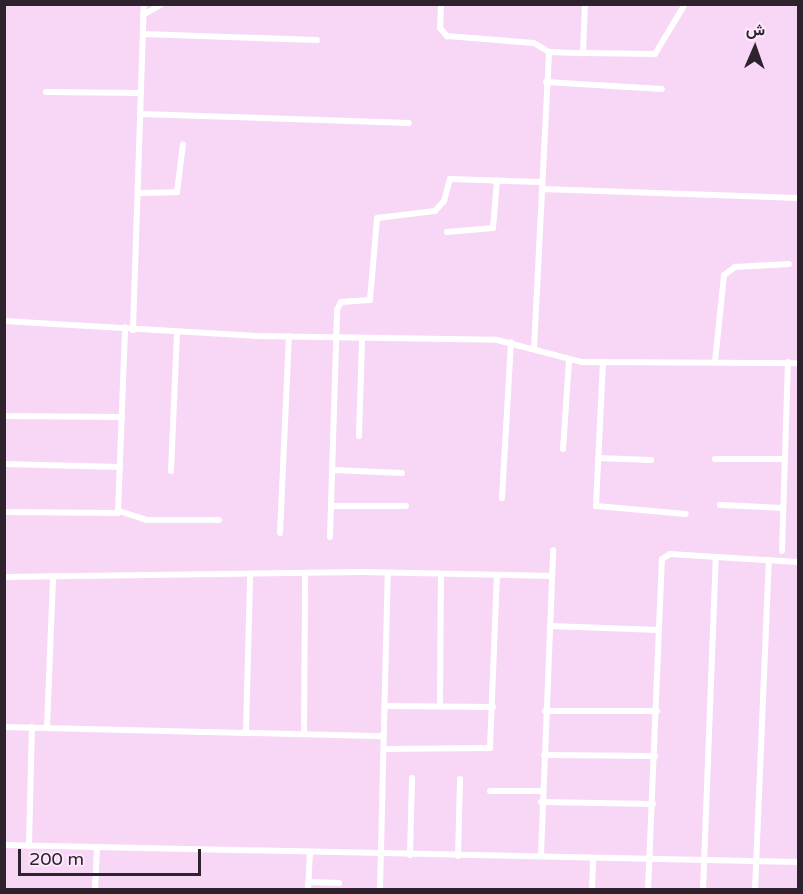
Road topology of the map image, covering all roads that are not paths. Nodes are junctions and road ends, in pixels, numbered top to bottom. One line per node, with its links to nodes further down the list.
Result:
1 (144, 4): 6 (street)
2 (162, 4): 6 (street)
3 (441, 4): 9 (street)
4 (585, 4): 10 (street)
5 (685, 4): 10 (street)
6 (143, 15): 7 (street)
7 (143, 34): 8 (street); 14 (street)
8 (316, 40)
9 (549, 52): 10 (street); 11 (street)
10 (584, 53)
11 (546, 82): 12 (street); 19 (street)
12 (662, 89)
13 (46, 92): 14 (street)
14 (141, 93): 15 (street)
15 (140, 114): 16 (street); 20 (street)
16 (409, 123)
17 (183, 144): 20 (street)
18 (496, 180): 19 (street); 22 (street); 29 (street)
19 (542, 185): 21 (street); 32 (street)
20 (138, 193): 26 (street)
21 (798, 198)
22 (447, 232)
23 (789, 264): 35 (street)
24 (4, 321): 25 (street)
25 (125, 327): 26 (street); 39 (street)
26 (133, 330): 27 (street)
27 (177, 332): 28 (street); 49 (street)
28 (289, 336): 29 (street); 60 (street)
29 (336, 337): 30 (street); 48 (street)
30 (362, 338): 31 (street); 40 (street)
31 (511, 342): 32 (street); 51 (street)
32 (534, 349): 33 (street)
33 (569, 361): 34 (street); 41 (street)
34 (603, 362): 35 (street); 42 (street)
35 (715, 362): 36 (street)
36 (788, 362): 37 (street); 45 (street)
37 (798, 363)
38 (4, 416): 39 (street)
39 (122, 417): 47 (street)
40 (359, 436)
41 (563, 449)
42 (598, 458): 43 (street); 58 (street)
43 (651, 459)
44 (715, 459): 45 (street)
45 (784, 459): 55 (street)
46 (4, 464): 47 (street)
47 (120, 467): 56 (street)
48 (333, 470): 50 (street); 53 (street)
49 (171, 471)
50 (402, 473)
51 (502, 498)
52 (720, 505): 55 (street)
53 (331, 506): 54 (street); 61 (street)
54 (406, 506)
55 (783, 508): 63 (street)
56 (119, 511): 57 (street); 59 (street)
57 (4, 512)
58 (686, 513)
59 (219, 520)
60 (280, 533)
61 (330, 537)
62 (553, 550): 73 (street)
63 (782, 551)
64 (716, 558): 65 (street); 76 (street); 107 (street)
65 (769, 560): 66 (street); 108 (street)
66 (798, 562)
67 (304, 573): 68 (street); 69 (street); 86 (street)
68 (388, 573): 70 (street); 77 (street)
69 (250, 574): 72 (street); 85 (street)
70 (441, 574): 71 (street); 78 (street)
71 (497, 575): 73 (street); 79 (street)
72 (53, 576): 74 (street); 84 (street)
73 (552, 576): 75 (street)
74 (4, 577)
75 (549, 626): 76 (street); 80 (street)
76 (659, 630): 81 (street)
77 (385, 706): 78 (street); 87 (street)
78 (440, 706): 79 (street)
79 (493, 707): 88 (street)
80 (545, 711): 81 (street); 89 (street)
81 (657, 711): 90 (street)
82 (4, 727): 83 (street)
83 (32, 727): 84 (street); 98 (street)
84 (47, 728): 85 (street)
85 (246, 732): 86 (street)
86 (304, 734): 87 (street)
87 (384, 736): 88 (street)
88 (384, 749): 101 (street)
89 (544, 755): 90 (street); 94 (street)
90 (655, 756): 96 (street)
91 (412, 778): 102 (street)
92 (460, 778): 104 (street)
93 (490, 790): 94 (street)
94 (542, 791): 95 (street)
95 (541, 802): 96 (street); 103 (street)
96 (653, 804): 106 (street)
97 (4, 845): 98 (street)
98 (29, 846): 99 (street)
99 (97, 848): 100 (street); 112 (street)
100 (310, 853): 101 (street); 111 (street)
101 (381, 855): 102 (street); 113 (street)
102 (410, 855): 104 (street)
103 (541, 855): 104 (street); 105 (street)
104 (458, 856)
105 (593, 859): 106 (street); 114 (street)
106 (649, 859): 107 (street); 115 (street)
107 (703, 861): 108 (street); 116 (street)
108 (755, 862): 109 (street); 117 (street)
109 (798, 862)
110 (339, 883): 111 (street)
111 (308, 886)
112 (95, 890)
113 (380, 890)
114 (592, 890)
115 (648, 890)
116 (703, 890)
117 (755, 890)

